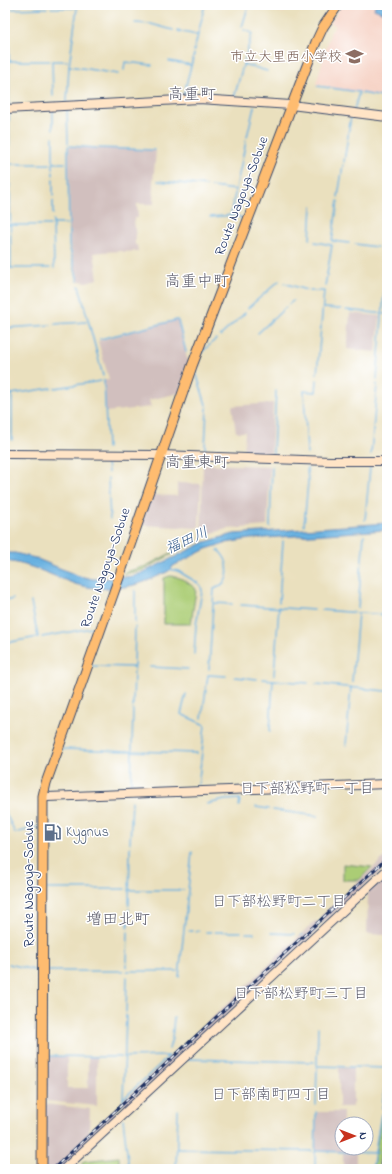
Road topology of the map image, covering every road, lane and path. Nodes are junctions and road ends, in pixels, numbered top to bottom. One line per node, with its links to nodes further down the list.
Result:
1 (338, 5): 2 (main road, Route Nagoya-Sobue)
2 (291, 105): 3 (street); 4 (street); 6 (main road, Route Nagoya-Sobue)
3 (5, 109)
4 (387, 117)
5 (5, 454): 6 (street)
6 (161, 455): 7 (street); 9 (main road, Route Nagoya-Sobue)
7 (387, 461)
8 (387, 784): 9 (street)
9 (43, 799): 11 (main road, Route Nagoya-Sobue)
10 (387, 870): 12 (street)
11 (42, 1169)
12 (64, 1169)

